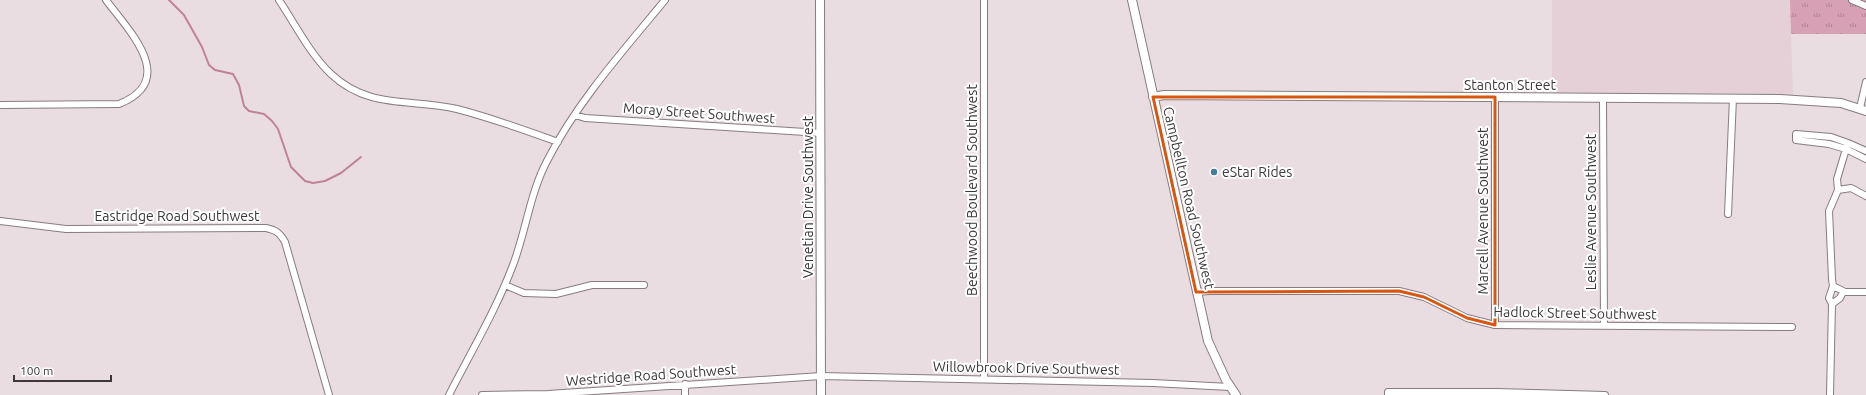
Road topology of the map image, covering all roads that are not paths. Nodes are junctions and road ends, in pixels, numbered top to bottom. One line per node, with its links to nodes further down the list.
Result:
1 (106, 0): 14 (street)
2 (279, 0): 18 (street)
3 (665, 0): 16 (street)
4 (820, 0): 17 (street, Venetian Drive Southwest)
5 (984, 0): 37 (street, Beechwood Boulevard Southwest)
6 (1132, 0): 10 (street, Campbellton Road Southwest)
7 (1852, 0): 8 (street)
8 (1866, 6)
9 (1866, 82): 15 (street)
10 (1153, 97): 11 (street, Stanton Street); 29 (street, Campbellton Road Southwest)
11 (1495, 97): 12 (street, Stanton Street); 33 (street, Marcell Avenue Southwest)
12 (1603, 98): 13 (street, Stanton Street); 34 (street, Leslie Avenue Southwest)
13 (1733, 98): 15 (street, Stanton Street); 24 (street)
14 (0, 105)
15 (1863, 110)
16 (575, 115): 17 (street, Moray Street Southwest); 18 (street)
17 (821, 133): 36 (street, Venetian Drive Southwest)
18 (558, 142): 26 (street)
19 (1847, 146): 19 (street); 20 (street); 21 (street); 22 (street)
20 (1866, 151)
21 (1866, 159)
22 (1838, 190): 23 (street); 28 (street)
23 (1866, 196)
24 (1728, 214)
25 (0, 220): 42 (street, Eastridge Road Southwest)
26 (506, 285): 27 (street); 43 (street)
27 (644, 285)
28 (1833, 286): 30 (street); 32 (street)
29 (1196, 292): 33 (street, Hadlock Street Southwest); 39 (street, Campbellton Road Southwest)
30 (1843, 292): 31 (street); 32 (street)
31 (1866, 292)
32 (1832, 304): 50 (street)
33 (1495, 325): 34 (street, Hadlock Street Southwest)
34 (1604, 326): 35 (street, Hadlock Street Southwest)
35 (1792, 327)
36 (821, 376): 37 (street, Willowbrook Drive Southwest); 38 (street, Westridge Road Southwest); 46 (street, Venetian Drive Southwest)
37 (984, 379): 39 (street, Willowbrook Drive Southwest)
38 (685, 384): 40 (street, Westridge Road Southwest); 45 (street)
39 (1230, 387): 47 (street, Campbellton Road Southwest)
40 (548, 394): 44 (street, Westridge Road Southwest)
41 (1473, 394): 48 (street); 49 (street)
42 (329, 395)
43 (449, 395)
44 (482, 395)
45 (686, 395)
46 (821, 395)
47 (1236, 395)
48 (1388, 395)
49 (1605, 395)
50 (1830, 395)

